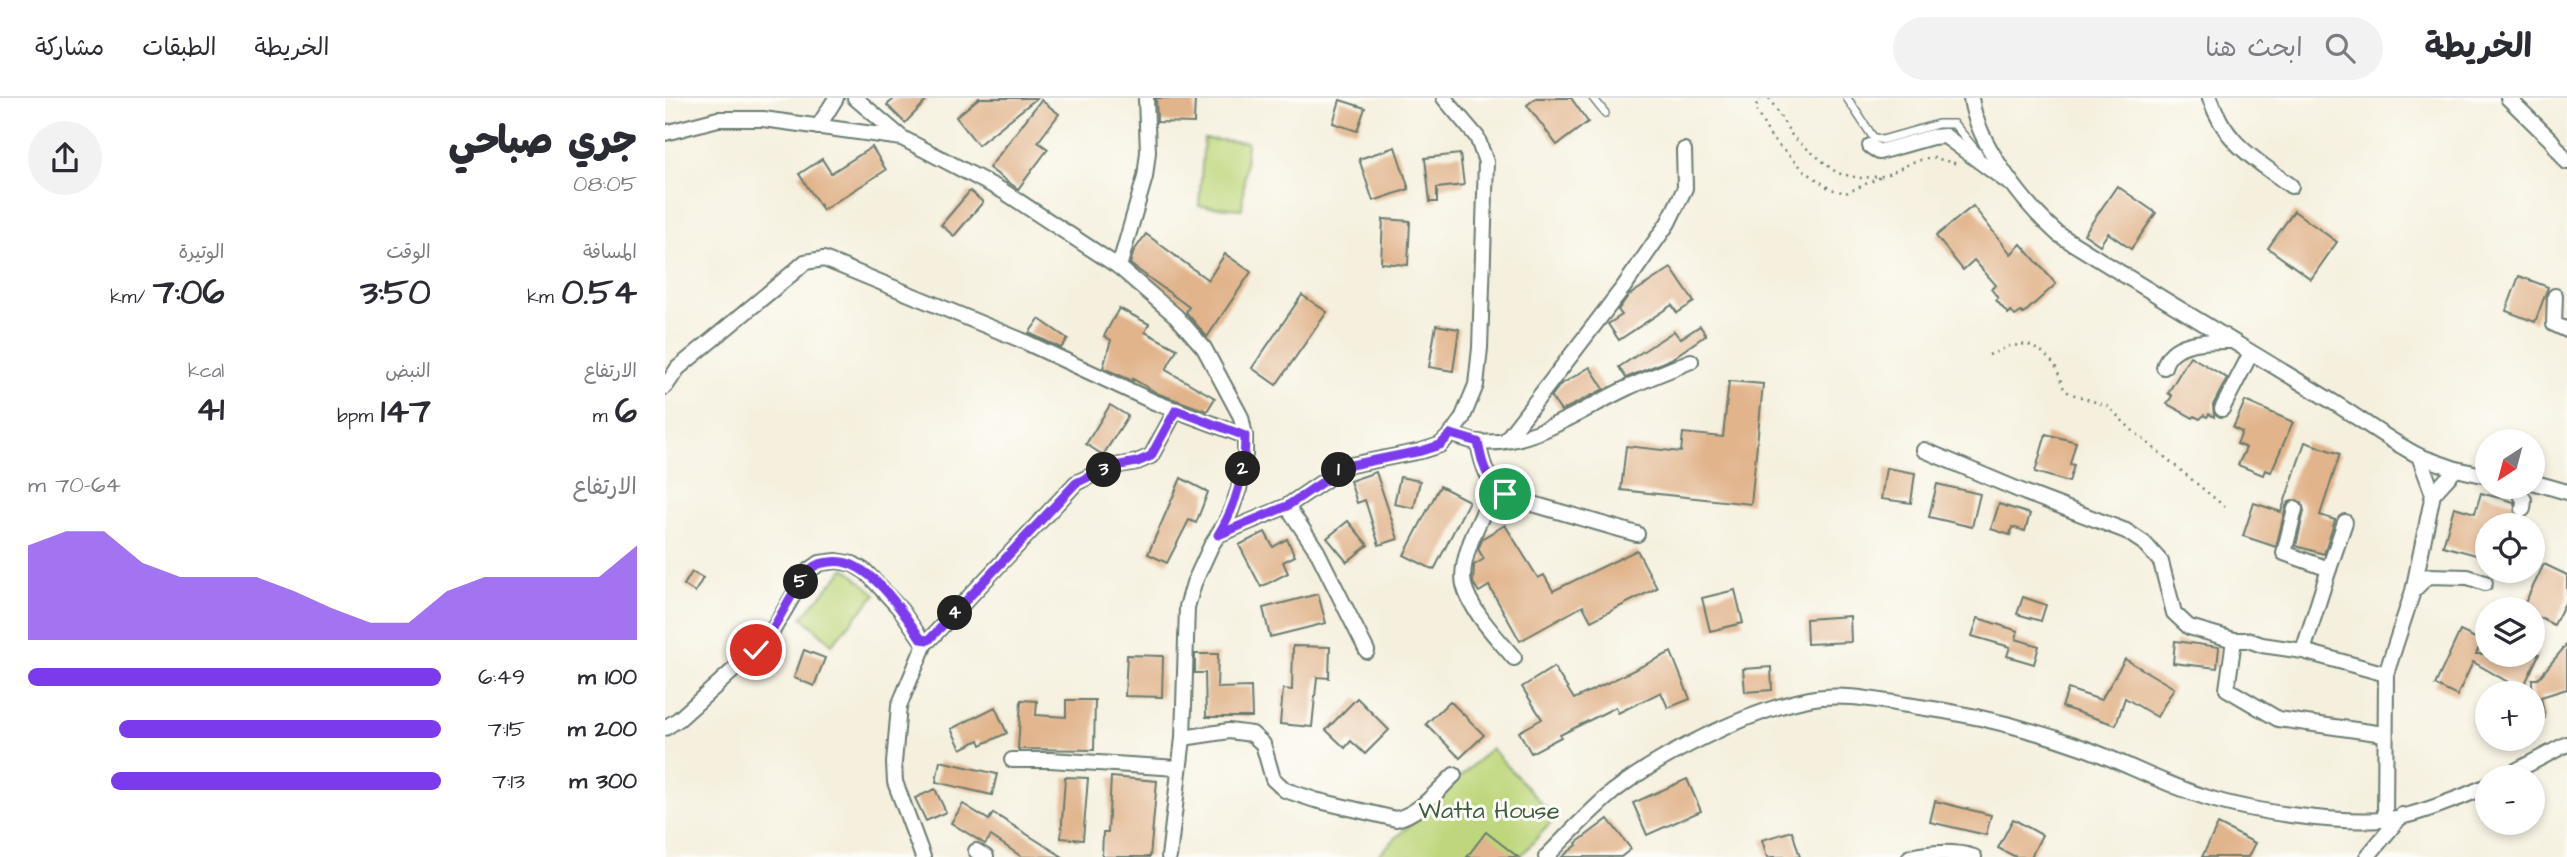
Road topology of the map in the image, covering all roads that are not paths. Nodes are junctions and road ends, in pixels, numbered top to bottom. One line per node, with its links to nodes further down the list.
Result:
1 (836, 98): 11 (street)
2 (855, 98): 13 (street)
3 (1146, 98): 19 (street)
4 (1445, 98): 29 (street)
5 (1593, 98): 10 (lane)
6 (1847, 98): 17 (lane)
7 (1972, 98): 17 (street)
8 (2210, 98): 18 (street)
9 (2508, 98): 16 (street)
10 (1605, 113)
11 (818, 127): 12 (street); 13 (street)
12 (665, 133)
13 (902, 138): 19 (street)
14 (1870, 146): 17 (street)
15 (1684, 150): 31 (street)
16 (2567, 162)
17 (2012, 183): 22 (street)
18 (2291, 186)
19 (1119, 267): 30 (street)
20 (2555, 296): 21 (street)
21 (2567, 330)
22 (2230, 341): 23 (street); 25 (street)
23 (2251, 353): 27 (street); 34 (street)
24 (1691, 362): 31 (street)
25 (2164, 367)
26 (665, 387): 28 (street)
27 (2222, 409)
28 (1176, 410): 30 (street); 52 (street)
29 (1451, 434): 32 (street); 42 (street)
30 (1245, 436): 47 (street)
31 (1506, 440): 32 (street)
32 (1478, 442): 38 (street)
33 (1924, 450): 51 (street)
34 (2419, 456): 35 (street); 40 (street)
35 (2456, 468): 36 (street); 40 (street)
36 (2475, 472)
37 (2545, 486): 39 (street)
38 (1496, 487): 46 (street); 55 (street)
39 (2567, 492)
40 (2433, 494): 50 (street)
41 (2523, 499): 44 (street)
42 (1287, 506): 47 (street); 53 (street)
43 (2295, 509): 48 (street)
44 (2523, 509)
45 (2345, 522): 48 (street)
46 (1637, 534)
47 (1218, 535): 59 (street)
48 (2329, 569): 54 (street)
49 (2475, 580): 50 (street)
50 (2413, 591): 56 (street)
51 (2234, 640): 54 (street); 58 (street)
52 (926, 641): 57 (street); 68 (street)
53 (1367, 651)
54 (2304, 651): 56 (street)
55 (1514, 658)
56 (2386, 674): 58 (street)
57 (665, 728)
58 (2384, 734): 67 (street)
59 (1183, 738): 63 (street); 64 (street)
60 (2567, 744): 62 (street)
61 (1011, 760): 63 (street)
62 (2527, 765)
63 (1178, 768): 69 (street)
64 (1454, 775)
65 (2475, 791): 66 (street)
66 (2403, 815): 67 (street); 73 (street)
67 (2385, 820): 70 (street)
68 (923, 857)
69 (1169, 857)
70 (1546, 857)
71 (1910, 857): 72 (street)
72 (1974, 857)
73 (2367, 857)

